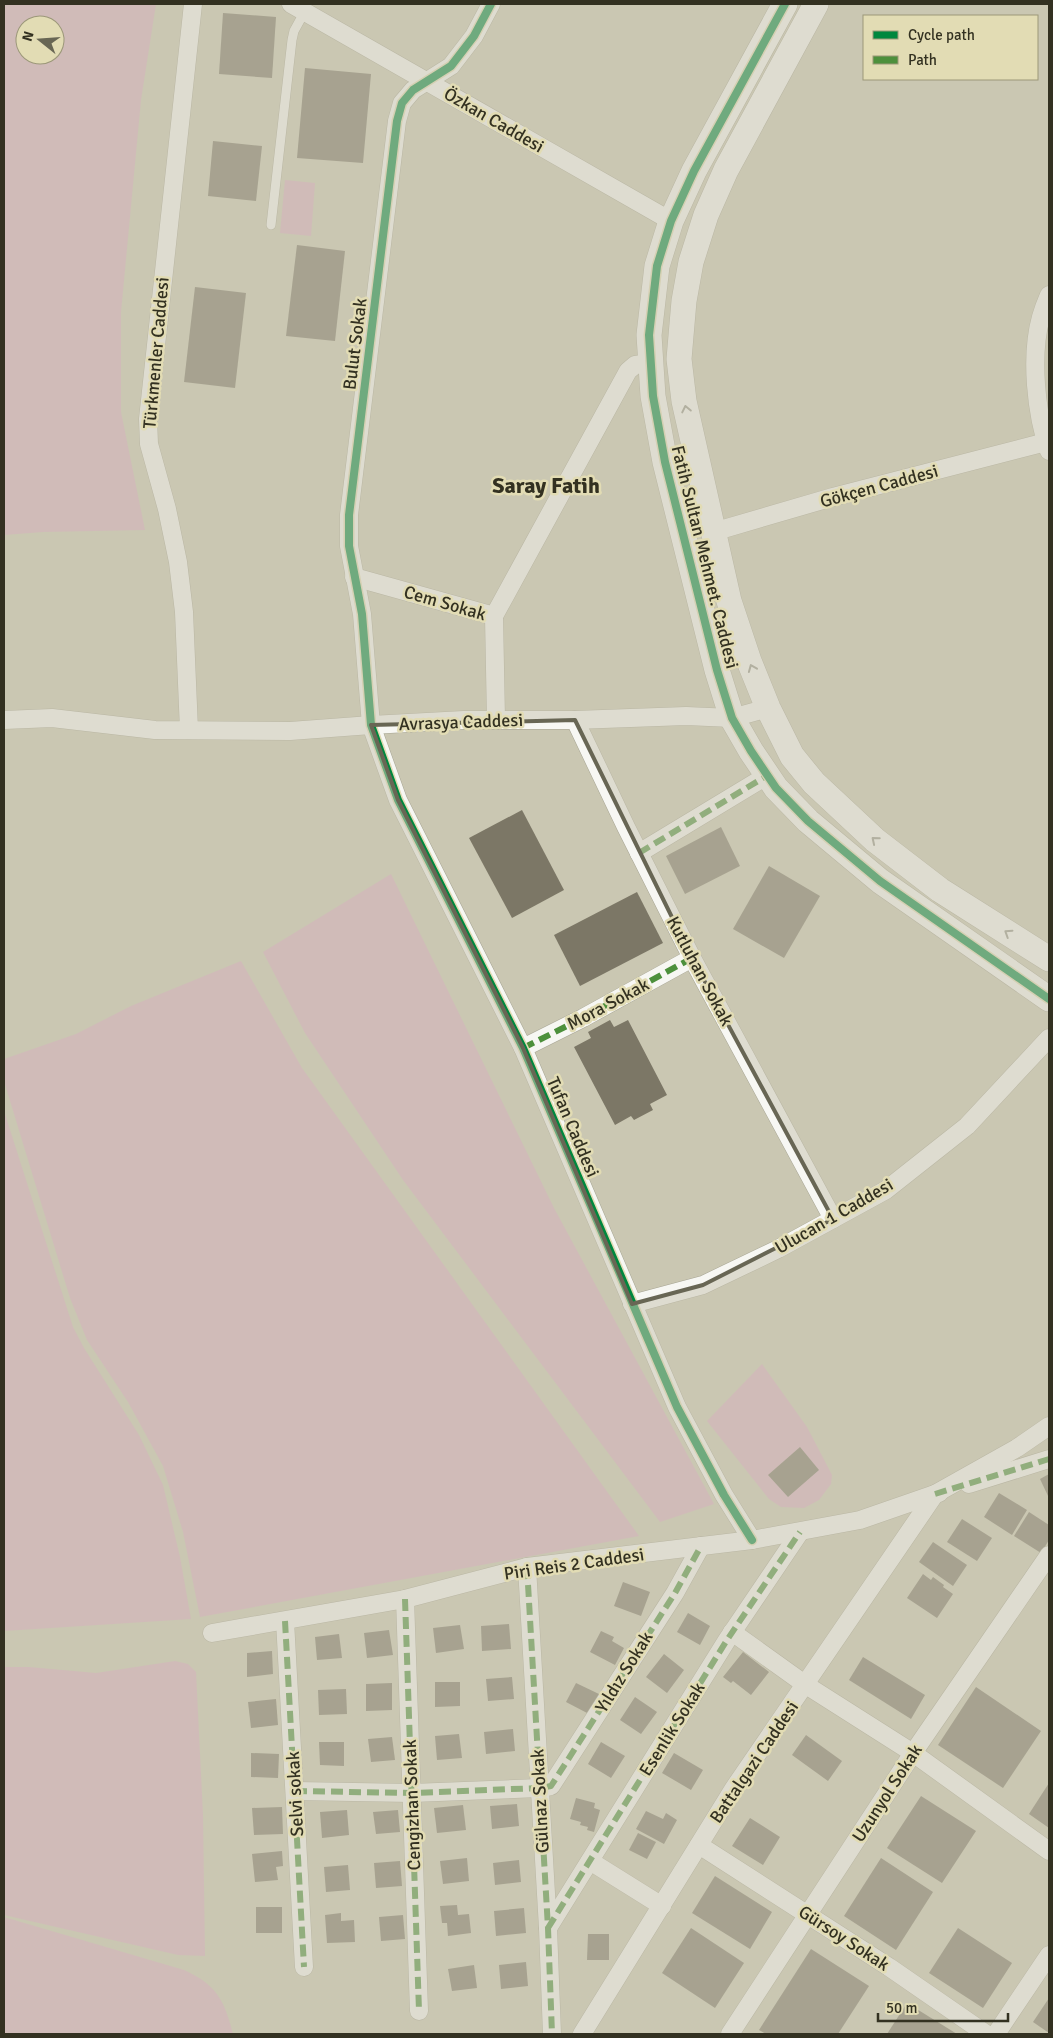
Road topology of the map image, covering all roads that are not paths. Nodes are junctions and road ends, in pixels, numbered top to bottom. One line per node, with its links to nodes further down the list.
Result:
1 (193, 4): 21 (street, Türkmenler Caddesi)
2 (491, 4): 6 (street, Bulut Sokak)
3 (785, 4): 7 (street, Fatih Sultan Mehmet. Caddesi)
4 (816, 4): 12 (street, Fatih Sultan Mehmet. Caddesi, one-way to 4)
5 (298, 8): 6 (street, Özkan Caddesi); 8 (lane)
6 (427, 83): 7 (street, Özkan Caddesi); 13 (street, Bulut Sokak)
7 (671, 221): 10 (street, Fatih Sultan Mehmet. Caddesi)
8 (271, 225)
9 (1049, 295): 11 (street)
10 (651, 363): 14 (street); 16 (street, Fatih Sultan Mehmet. Caddesi)
11 (1048, 447): 12 (street, Gökçen Caddesi)
12 (713, 532): 15 (street, Fatih Sultan Mehmet. Caddesi, one-way to 12)
13 (354, 577): 14 (street, Cem Sokak); 20 (street, Bulut Sokak)
14 (494, 616): 18 (street, Cem Sokak)
15 (768, 708): 16 (street, Avrasya Caddesi); 25 (street, Fatih Sultan Mehmet. Caddesi, one-way to 15)
16 (732, 718): 19 (street, Avrasya Caddesi); 22 (street, Fatih Sultan Mehmet. Caddesi)
17 (4, 720): 21 (street, Avrasya Caddesi)
18 (496, 720): 19 (street, Avrasya Caddesi); 20 (street, Avrasya Caddesi)
19 (575, 720): 23 (street, Kutluhan Sokak)
20 (371, 724): 21 (street, Avrasya Caddesi); 28 (street, Tufan Caddesi)
21 (190, 730)
22 (768, 775): 23 (street); 26 (street, Fatih Sultan Mehmet. Caddesi)
23 (639, 853): 24 (street, Kutluhan Sokak)
24 (692, 958): 28 (street, Mora Sokak); 29 (street, Kutluhan Sokak)
25 (1049, 959)
26 (1049, 999)
27 (1049, 1038): 29 (street, Ulucan 1 Caddesi)
28 (523, 1048): 30 (street, Tufan Caddesi)
29 (833, 1219): 30 (street, Ulucan 1 Caddesi)
30 (632, 1304): 35 (street, Tufan Caddesi)
31 (1049, 1426): 33 (street, Piri Reis 2 Caddesi)
32 (1049, 1458): 33 (street, Piri Reis 2 Caddesi)
33 (935, 1494): 34 (street, Piri Reis 2 Caddesi); 43 (street, Battalgazi Caddesi)
34 (800, 1532): 35 (street, Piri Reis 2 Caddesi); 41 (street, Esenlik Sokak)
35 (752, 1540): 36 (street, Piri Reis 2 Caddesi)
36 (702, 1546): 38 (street, Piri Reis 2 Caddesi); 45 (street, Yıldız Sokak)
37 (1048, 1561): 44 (street, Uzunyol Sokak)
38 (527, 1567): 39 (street, Piri Reis 2 Caddesi); 45 (street, Gülnaz Sokak)
39 (405, 1599): 40 (street, Piri Reis 2 Caddesi); 47 (street, Cengizhan Sokak)
40 (285, 1621): 42 (street, Piri Reis 2 Caddesi); 46 (street, Selvi sokak)
41 (732, 1632): 43 (street); 50 (street, Esenlik Sokak)
42 (212, 1633)
43 (806, 1685): 44 (street); 48 (street, Battalgazi Caddesi)
44 (913, 1752): 49 (street); 52 (street, Uzunyol Sokak)
45 (539, 1788): 47 (street); 53 (street, Gülnaz Sokak)
46 (295, 1791): 47 (street); 55 (street, Selvi sokak)
47 (412, 1792): 56 (street, Cengizhan Sokak)
48 (699, 1846): 51 (street, Battalgazi Caddesi); 52 (street, Gürsoy Sokak)
49 (1049, 1851)
50 (590, 1861): 51 (street); 53 (street, Esenlik Sokak)
51 (662, 1906): 58 (street, Battalgazi Caddesi)
52 (807, 1914): 59 (street, Uzunyol Sokak); 60 (street, Gürsoy Sokak)
53 (548, 1928): 57 (street, Gülnaz Sokak)
54 (1049, 1954): 61 (street)
55 (304, 1967)
56 (419, 2011)
57 (552, 2034)
58 (582, 2034)
59 (730, 2034)
60 (986, 2034)
61 (996, 2034)

